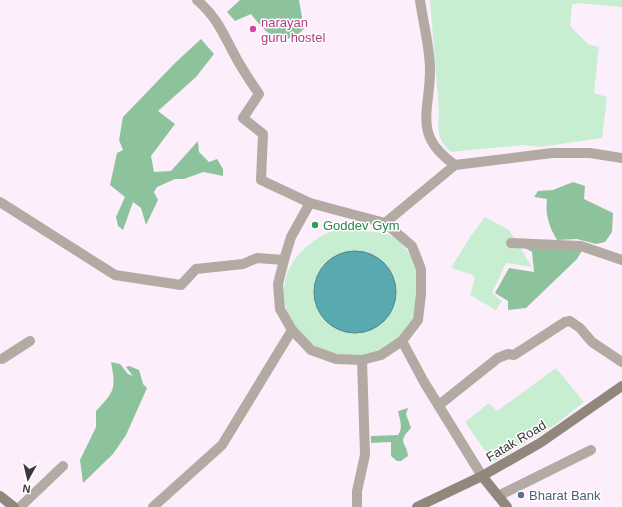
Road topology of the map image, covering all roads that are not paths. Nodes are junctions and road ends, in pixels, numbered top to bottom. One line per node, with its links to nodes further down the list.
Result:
1 (197, 0): 6 (street)
2 (420, 0): 4 (street)
3 (622, 158): 4 (street)
4 (456, 165): 7 (street)
5 (0, 202): 9 (street)
6 (310, 204): 7 (street); 9 (street)
7 (385, 223): 13 (street)
8 (511, 243): 10 (street)
9 (284, 260): 11 (street)
10 (622, 260)
11 (292, 330): 15 (street); 27 (street)
12 (30, 341): 14 (street)
13 (402, 341): 15 (street); 18 (street)
14 (1, 358)
15 (362, 360): 28 (street)
16 (622, 362): 18 (street)
17 (622, 386): 21 (main road, Fatak Road)
18 (439, 405): 21 (street)
19 (592, 450): 23 (street)
20 (63, 466): 26 (street)
21 (482, 476): 23 (main road); 24 (main road, Fatak Road)
22 (0, 496): 25 (main road)
23 (498, 496): 29 (main road)
24 (420, 506)
25 (14, 507)
26 (20, 507)
27 (153, 507)
28 (357, 507)
29 (507, 507)

